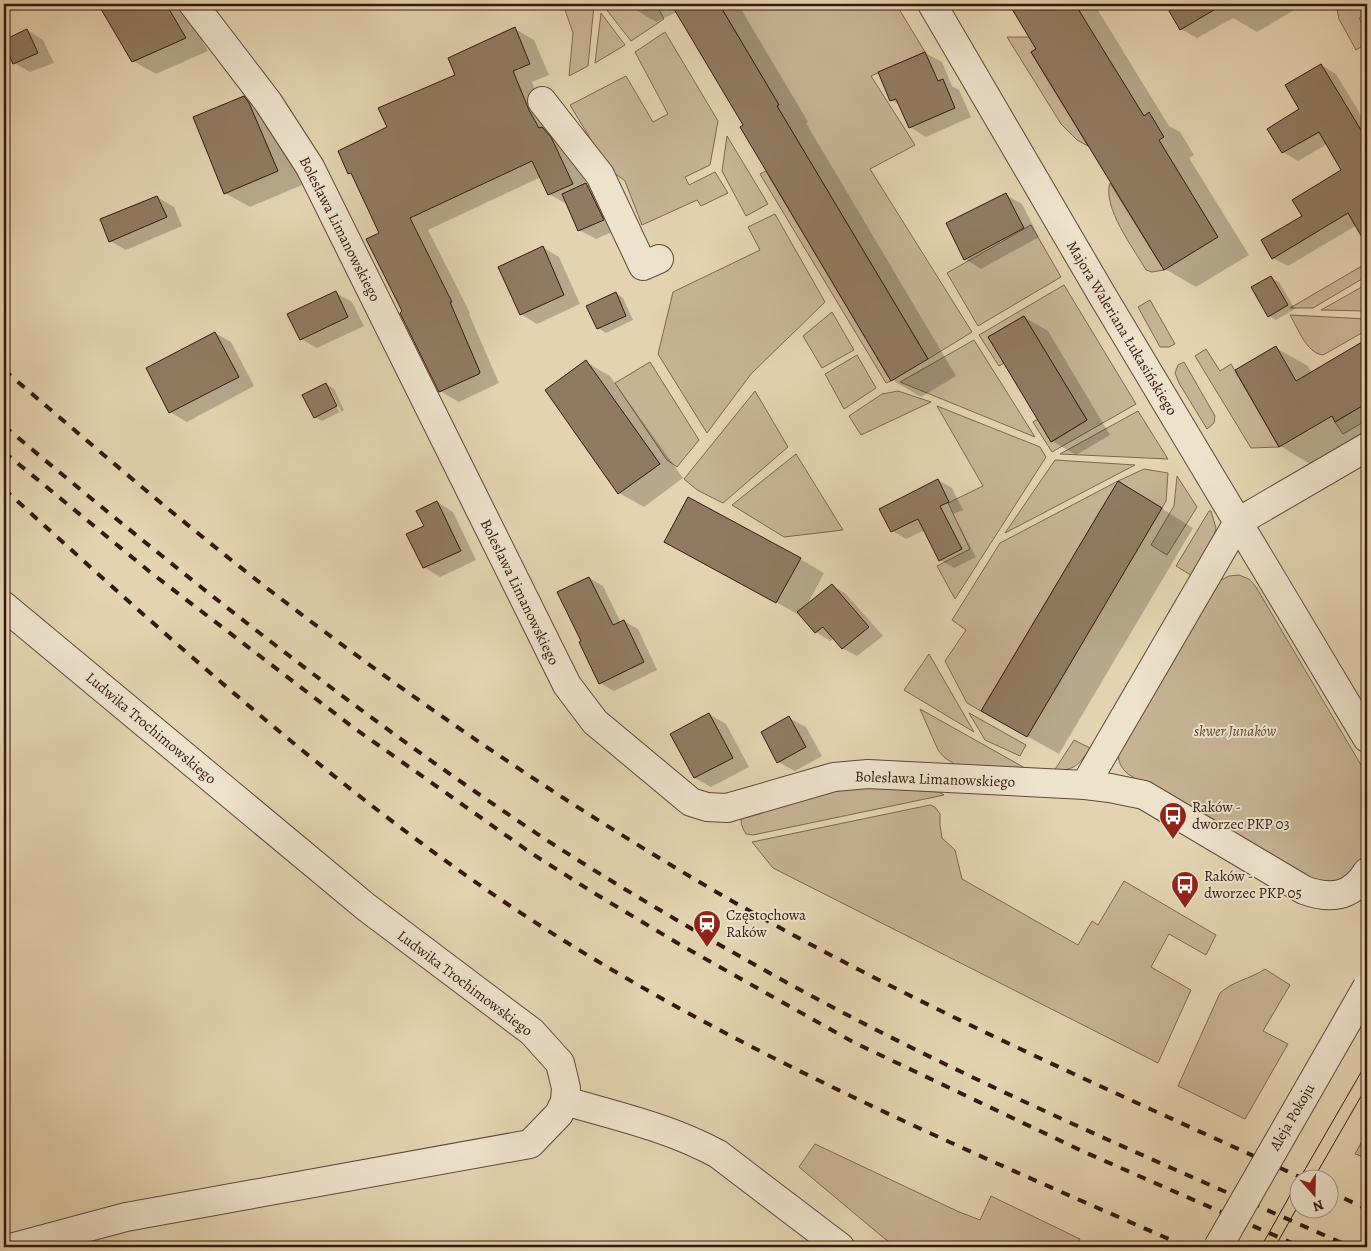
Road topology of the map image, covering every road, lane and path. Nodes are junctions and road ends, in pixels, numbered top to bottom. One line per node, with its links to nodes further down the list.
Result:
1 (193, 4): 9 (street, Bolesława Limanowskiego)
2 (932, 4): 6 (street, Majora Waleriana Łukasińskiego)
3 (542, 101): 4 (street)
4 (659, 259)
5 (1367, 447): 6 (street)
6 (1238, 522): 8 (street); 9 (street)
7 (4, 606): 12 (street, Ludwika Trochimowskiego)
8 (1367, 738)
9 (1085, 785): 10 (street)
10 (1367, 872)
11 (1367, 987): 15 (street, Aleja Pokoju, bridge)
12 (565, 1101): 13 (street); 14 (street)
13 (14, 1247)
14 (840, 1247)
15 (1218, 1247)

